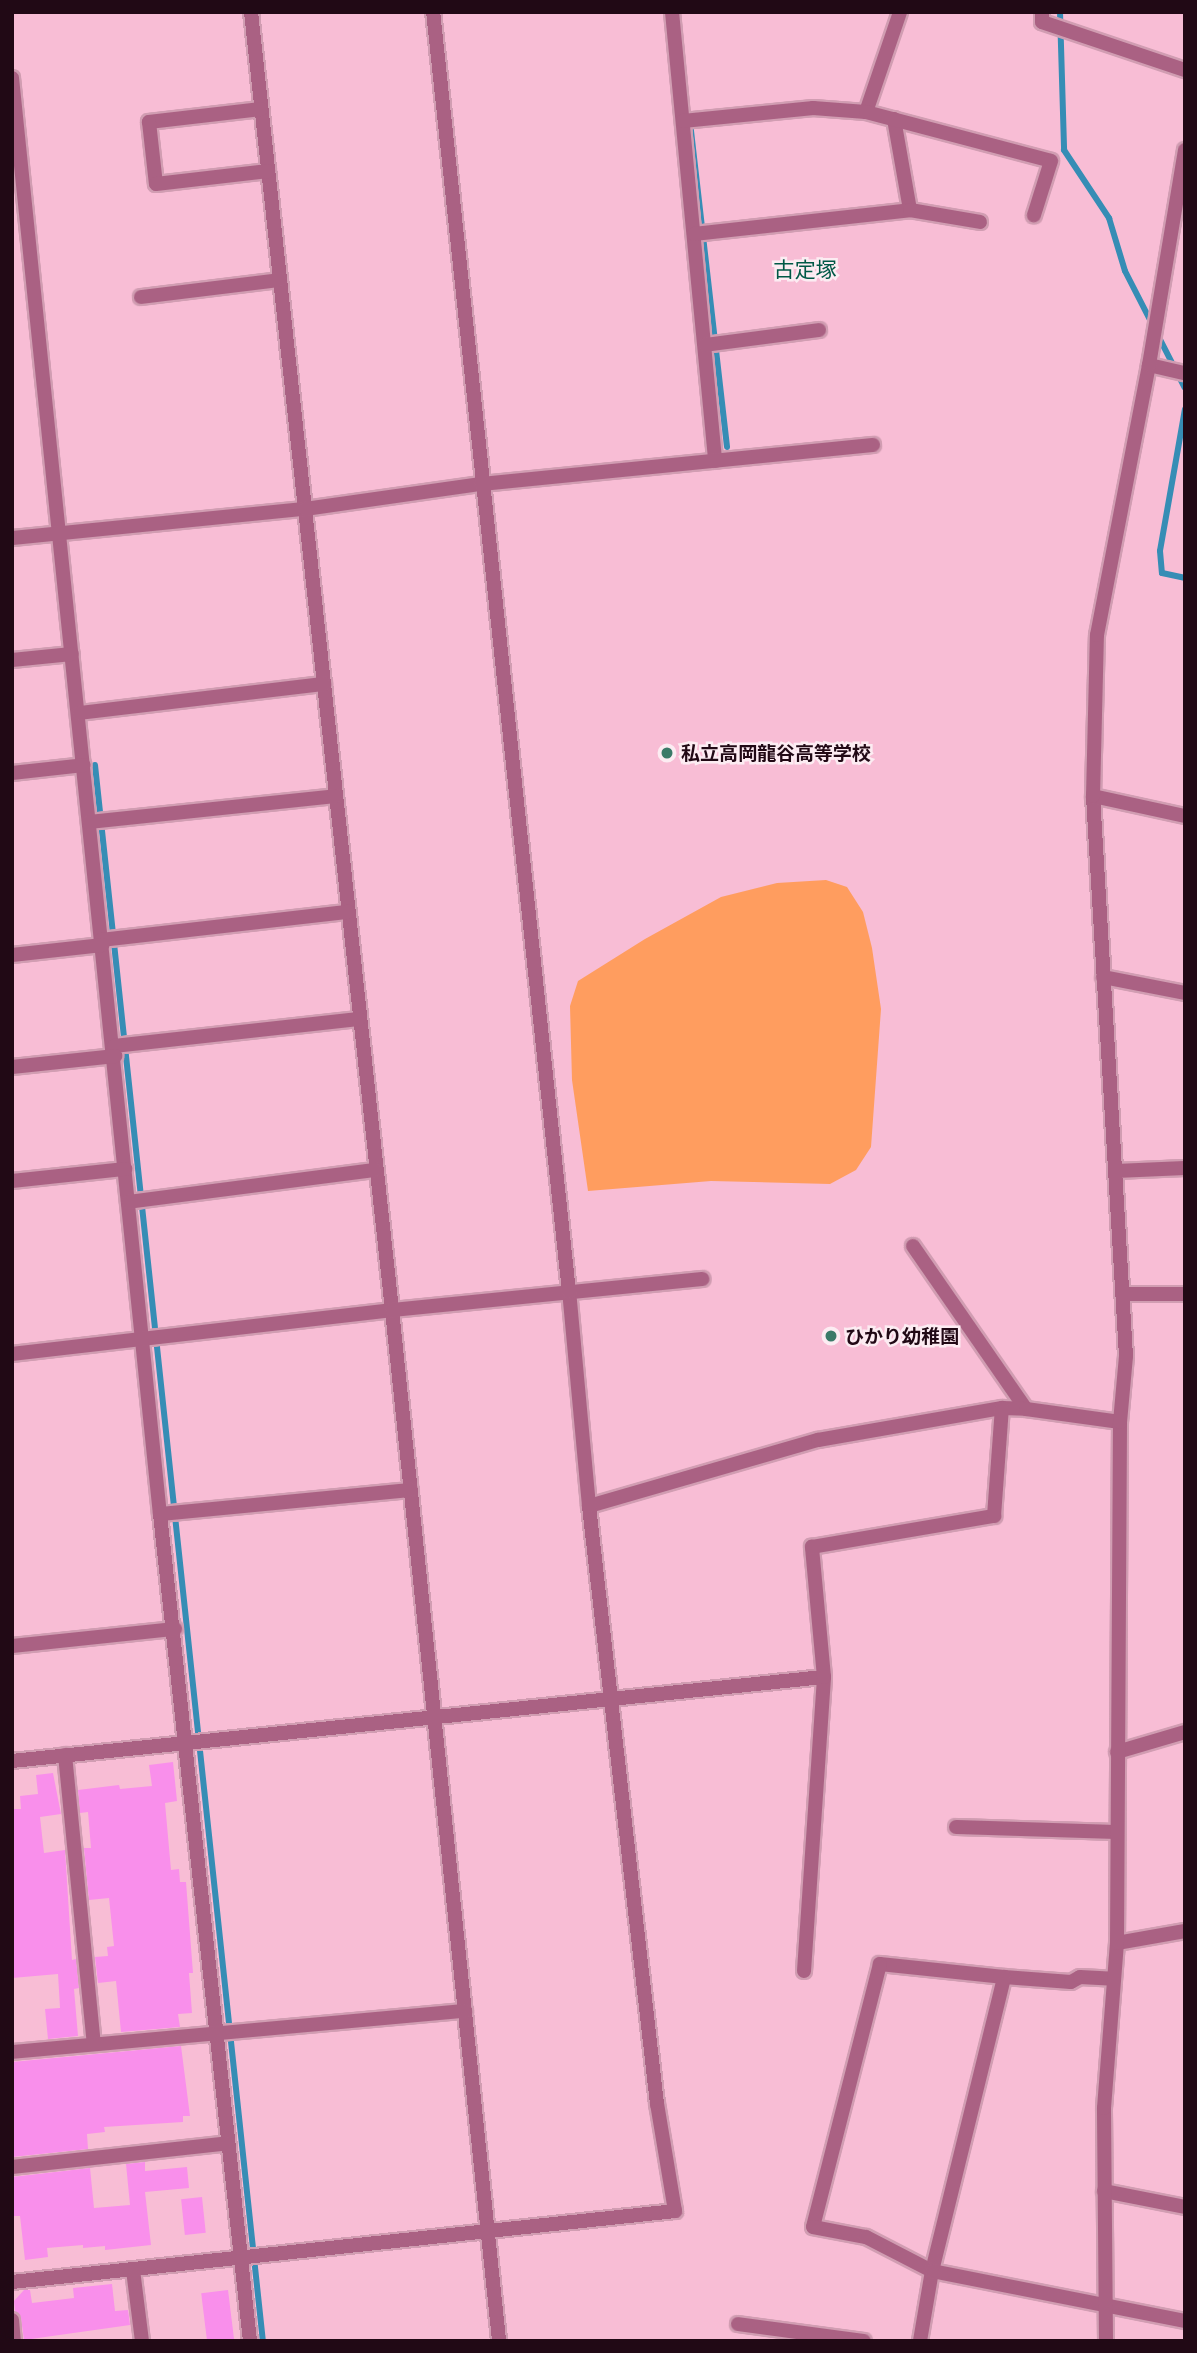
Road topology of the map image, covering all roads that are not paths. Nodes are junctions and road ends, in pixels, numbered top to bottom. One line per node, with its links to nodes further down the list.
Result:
1 (251, 12): 8 (street)
2 (433, 12): 27 (street)
3 (672, 12): 11 (street)
4 (900, 12): 9 (street)
5 (1042, 12): 6 (street)
6 (1185, 70)
7 (12, 78): 14 (street)
8 (261, 109): 13 (street); 13 (street)
9 (866, 112): 10 (street); 11 (street)
10 (894, 119): 15 (street); 16 (street)
11 (683, 121): 18 (street)
12 (1185, 150): 23 (street)
13 (268, 170): 19 (street)
14 (18, 196): 29 (street)
15 (910, 210): 17 (street); 18 (street)
16 (1034, 215)
17 (980, 222)
18 (694, 234): 22 (street)
19 (280, 280): 20 (street); 28 (street)
20 (141, 298)
21 (819, 330): 22 (street)
22 (705, 345): 26 (street)
23 (1149, 365): 24 (street); 38 (street)
24 (1185, 373)
25 (873, 445): 26 (street)
26 (715, 461): 27 (street)
27 (481, 484): 28 (street); 57 (street)
28 (305, 509): 29 (street); 33 (street)
29 (58, 533): 30 (street); 31 (street)
30 (12, 538)
31 (72, 654): 32 (street); 34 (street)
32 (12, 660)
33 (324, 684): 34 (street); 37 (street)
34 (79, 713): 35 (street)
35 (84, 765): 36 (street); 40 (street)
36 (12, 773)
37 (336, 796): 40 (street); 41 (street)
38 (1093, 796): 39 (street); 44 (street)
39 (1185, 816)
40 (98, 821): 42 (street)
41 (348, 912): 42 (street); 46 (street)
42 (107, 940): 43 (street); 47 (street)
43 (12, 955)
44 (1103, 976): 45 (street); 52 (street)
45 (1185, 993)
46 (359, 1019): 47 (street); 51 (street)
47 (121, 1048): 48 (street); 50 (street)
48 (12, 1067)
49 (1185, 1168): 52 (street)
50 (125, 1169): 53 (street); 54 (street)
51 (375, 1170): 54 (street); 60 (street)
52 (1116, 1171): 58 (street)
53 (12, 1181)
54 (138, 1201): 61 (street)
55 (913, 1246): 64 (street)
56 (702, 1279): 57 (street)
57 (569, 1292): 60 (street); 67 (street)
58 (1124, 1294): 59 (street); 65 (street)
59 (1185, 1294)
60 (392, 1310): 61 (street); 66 (street)
61 (153, 1337): 62 (street); 68 (street)
62 (12, 1354)
63 (1002, 1408): 64 (street); 67 (street); 71 (street)
64 (1026, 1409): 65 (street)
65 (1120, 1422): 76 (street)
66 (411, 1490): 68 (street); 73 (street)
67 (589, 1506): 72 (street)
68 (170, 1513): 69 (street)
69 (175, 1629): 70 (street); 75 (street)
70 (12, 1646)
71 (824, 1677): 72 (street); 83 (street)
72 (612, 1698): 73 (street); 94 (street)
73 (436, 1718): 75 (street); 86 (street)
74 (1185, 1732): 76 (street)
75 (196, 1742): 77 (street); 87 (street)
76 (1117, 1752): 80 (street)
77 (65, 1755): 78 (street); 88 (street)
78 (12, 1761)
79 (956, 1828): 80 (street)
80 (1117, 1832): 82 (street)
81 (1185, 1931): 82 (street)
82 (1117, 1942): 85 (street)
83 (804, 1971)
84 (1004, 1977): 85 (street); 97 (street); 97 (street)
85 (1112, 1979): 92 (street)
86 (465, 2011): 87 (street); 94 (street)
87 (227, 2032): 88 (street); 90 (street)
88 (94, 2043): 89 (street)
89 (12, 2052)
90 (228, 2143): 91 (street); 95 (street)
91 (12, 2167)
92 (1104, 2191): 93 (street); 99 (street)
93 (1185, 2207)
94 (487, 2231): 95 (street); 106 (street)
95 (250, 2255): 96 (street); 105 (street)
96 (133, 2270): 98 (street); 104 (street)
97 (932, 2272): 99 (street); 108 (street)
98 (12, 2282)
99 (1105, 2304): 101 (street); 109 (street)
100 (12, 2320): 103 (street)
101 (1185, 2321)
102 (738, 2324): 107 (street)
103 (15, 2341)
104 (142, 2341)
105 (250, 2341)
106 (499, 2341)
107 (864, 2341)
108 (920, 2341)
109 (1106, 2341)

